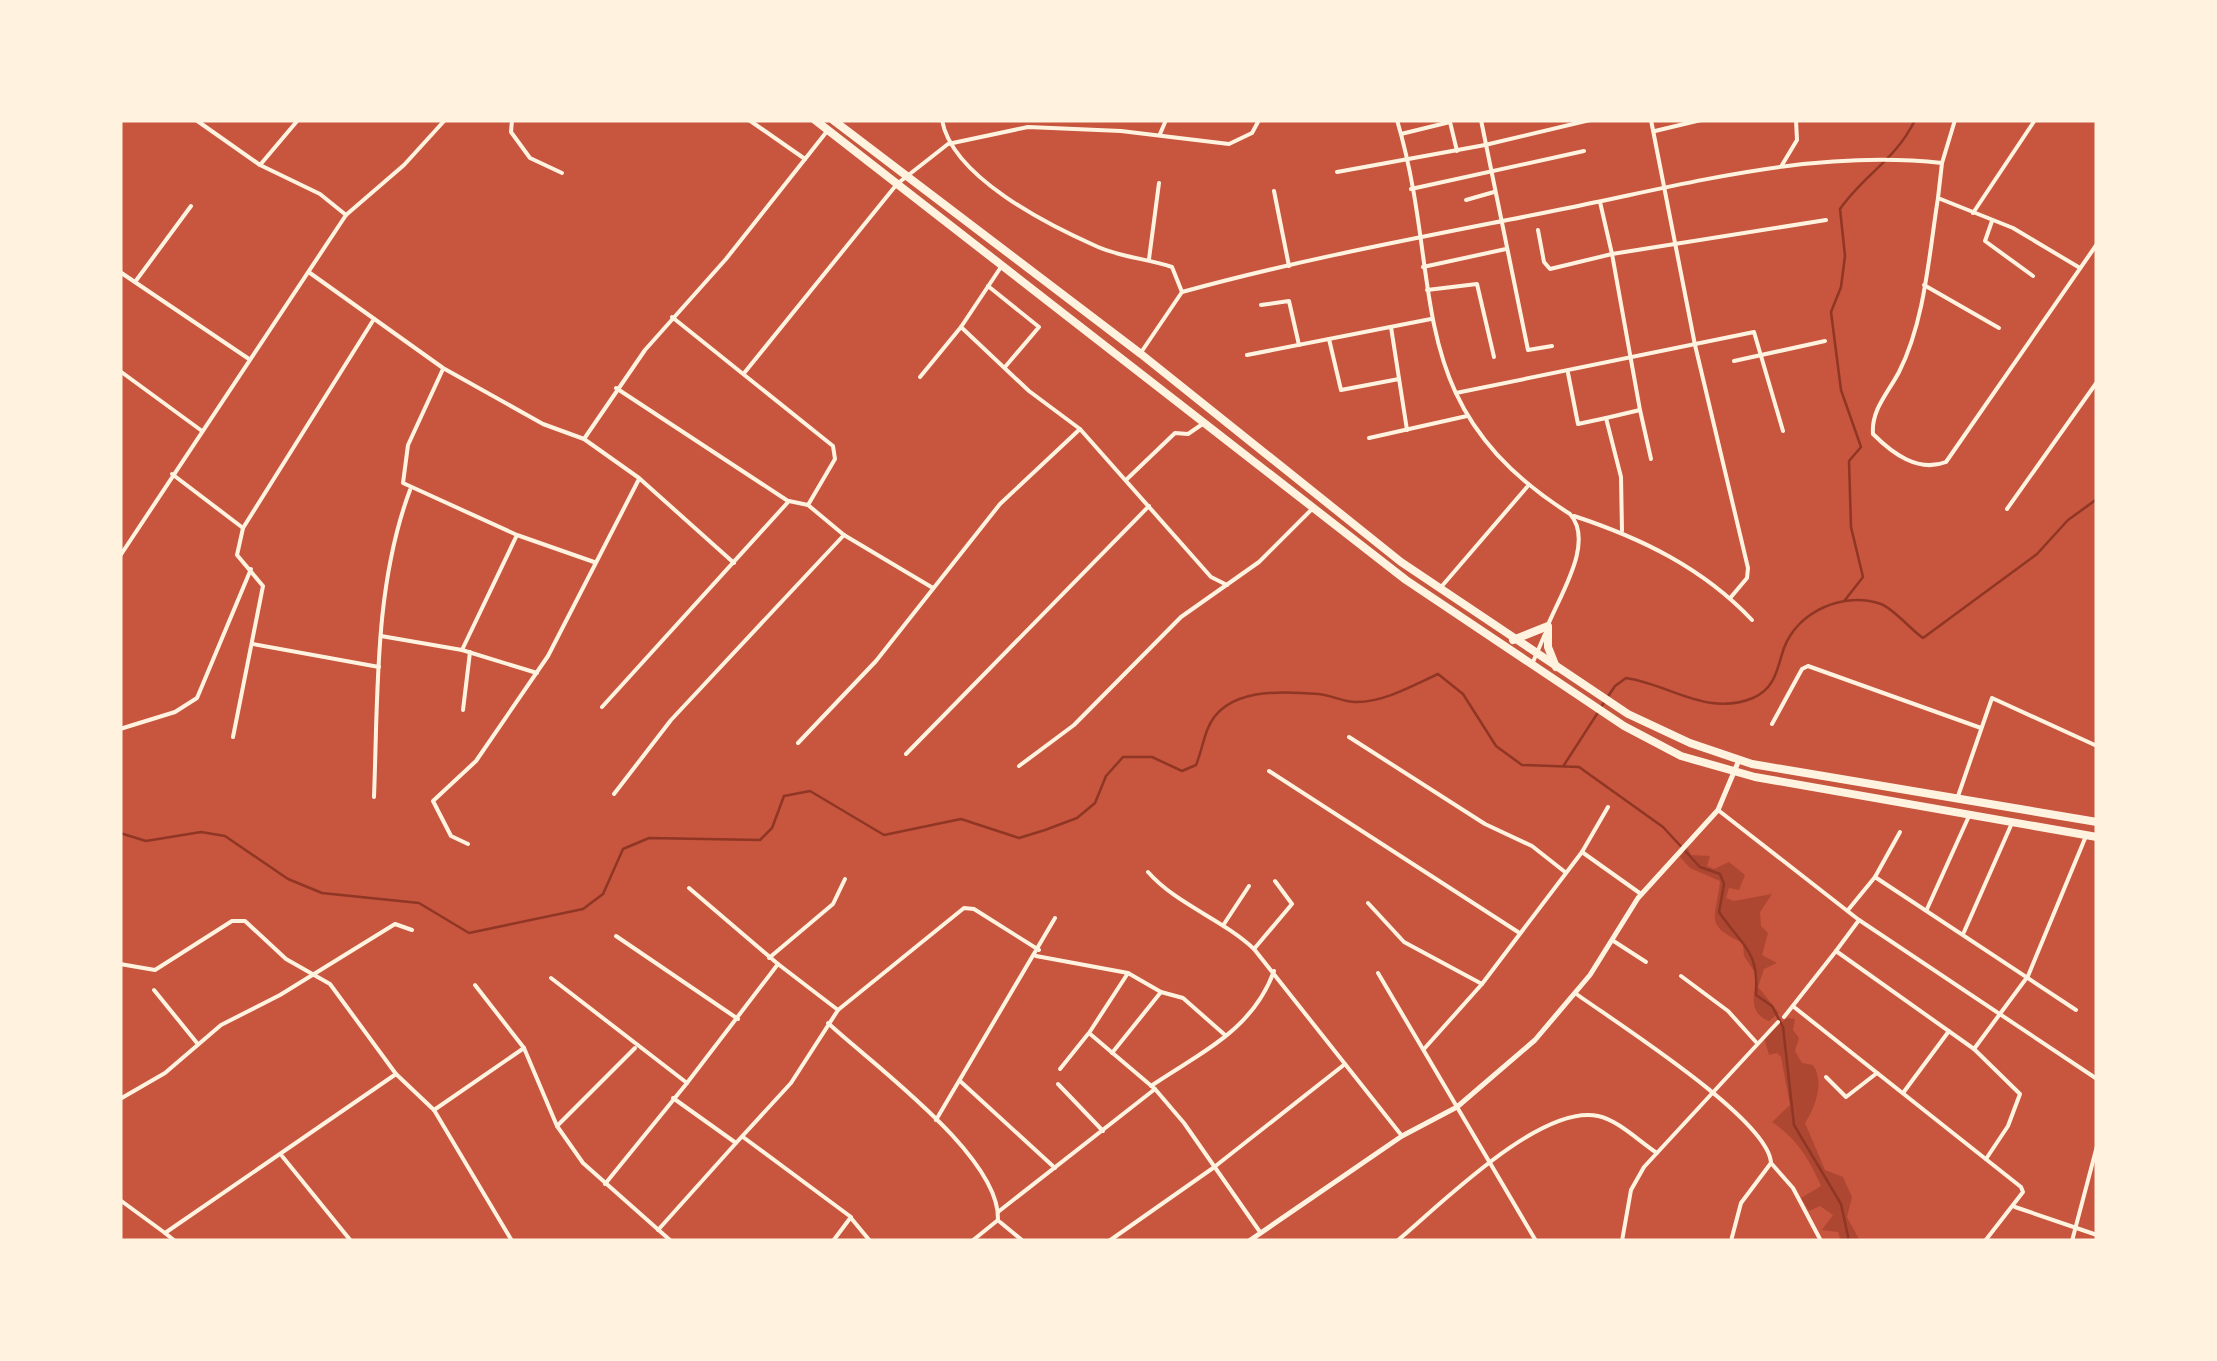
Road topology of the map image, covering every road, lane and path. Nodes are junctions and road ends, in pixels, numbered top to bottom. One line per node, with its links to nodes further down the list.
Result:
1 (196, 120): 32 (street)
2 (298, 120): 32 (street)
3 (445, 120): 48 (street)
4 (512, 120): 35 (street)
5 (749, 120): 28 (street)
6 (815, 120): 20 (highway)
7 (833, 120): 36 (highway)
8 (942, 120): 24 (street)
9 (1166, 120): 23 (street)
10 (1259, 120): 23 (street)
11 (1397, 120): 22 (street)
12 (1481, 120): 25 (street)
13 (1590, 120): 25 (street)
14 (1651, 120): 21 (street)
15 (1701, 120): 21 (street)
16 (1796, 120): 31 (street)
17 (1954, 120): 30 (street)
18 (2035, 120): 47 (street)
19 (1450, 121): 22 (street); 26 (street)
20 (828, 130): 28 (street); 37 (highway)
21 (1654, 132): 39 (street)
22 (1401, 134): 29 (street)
23 (1160, 136): 24 (street)
24 (948, 144): 36 (street); 58 (street)
25 (1486, 146): 26 (street); 33 (street)
26 (1457, 151): 29 (street)
27 (1584, 151): 33 (street)
28 (805, 159): 72 (street)
29 (1407, 160): 34 (street); 40 (street)
30 (1942, 163): 31 (street); 43 (street)
31 (1782, 165): 39 (street)
32 (260, 166): 48 (street)
33 (1490, 170): 40 (street); 42 (street)
34 (1338, 172)
35 (562, 174)
36 (906, 176): 37 (street); 83 (highway)
37 (898, 184): 59 (highway); 93 (street)
38 (1159, 184): 58 (street)
39 (1666, 188): 45 (street); 54 (street)
40 (1411, 189): 53 (street)
41 (1274, 191): 60 (street)
42 (1494, 192): 44 (street); 51 (street)
43 (1938, 198): 47 (street); 67 (street)
44 (1466, 200)
45 (1600, 202): 51 (street); 57 (street)
46 (191, 206): 66 (street)
47 (1972, 213): 50 (street)
48 (346, 215): 64 (street)
49 (1826, 220): 54 (street)
50 (1992, 221): 62 (street); 65 (street)
51 (1500, 222): 53 (street); 56 (street)
52 (1538, 230): 57 (street)
53 (1418, 238): 60 (street); 61 (street)
54 (1677, 244): 57 (street); 81 (street)
55 (2097, 244): 62 (street)
56 (1506, 249): 61 (street); 82 (street)
57 (1612, 254): 88 (street)
58 (1149, 259): 70 (street)
59 (1003, 264): 68 (street); 104 (highway)
60 (1289, 266): 70 (street)
61 (1423, 267): 69 (street)
62 (2080, 268): 67 (street)
63 (120, 272): 66 (street)
64 (310, 272): 73 (street); 87 (street)
65 (2033, 276)
66 (136, 282): 87 (street)
67 (1924, 285): 77 (street)
68 (988, 286): 75 (street); 91 (street)
69 (1427, 290): 74 (street); 86 (street)
70 (1182, 292): 83 (street)
71 (1261, 305): 80 (street)
72 (672, 317): 93 (street); 99 (street)
73 (374, 319): 90 (street); 123 (street)
74 (1431, 319): 76 (street); 100 (street)
75 (962, 327): 91 (street); 95 (street)
76 (1391, 327): 78 (street); 96 (street)
77 (1999, 328)
78 (1330, 339): 80 (street); 96 (street)
79 (1825, 341): 85 (street)
80 (1299, 345): 84 (street)
81 (1695, 345): 85 (street); 88 (street); 134 (street)
82 (1552, 346)
83 (1141, 354): 133 (highway)
84 (1247, 355)
85 (1761, 355): 89 (street); 108 (street)
86 (1494, 357)
87 (250, 359): 107 (street)
88 (1630, 360): 94 (street); 101 (street)
89 (1734, 361)
90 (443, 368): 109 (street); 116 (street)
91 (1005, 368): 105 (street)
92 (122, 372): 97 (street); 107 (street)
93 (745, 372): 118 (street)
94 (1568, 373): 100 (street); 103 (street)
95 (920, 377)
96 (1399, 380): 106 (street)
97 (120, 381)
98 (2097, 382): 121 (street)
99 (616, 388): 109 (street); 117 (street)
100 (1456, 393): 102 (street)
101 (1640, 410): 103 (street); 111 (street)
102 (1466, 416): 106 (street); 115 (street)
103 (1606, 418): 124 (street)
104 (1206, 422): 114 (street); 120 (highway)
105 (1080, 429): 114 (street); 132 (street)
106 (1407, 430): 110 (street)
107 (202, 431): 112 (street)
108 (1783, 431)
109 (584, 438): 113 (street)
110 (1369, 438)
111 (1651, 458)
112 (172, 474): 123 (street); 127 (street)
113 (640, 478): 128 (street); 129 (street)
114 (1127, 479): 119 (street)
115 (1528, 486): 122 (street); 133 (street)
116 (410, 490): 125 (street); 137 (street)
117 (789, 501): 118 (street); 129 (street)
118 (808, 505): 126 (street)
119 (1149, 506): 131 (street); 156 (street)
120 (1314, 507): 131 (street); 143 (highway)
121 (2007, 509)
122 (1570, 514): 124 (street); 136 (street)
123 (242, 528): 130 (street)
124 (1622, 532): 134 (street)
125 (517, 535): 128 (street); 140 (street)
126 (844, 535): 132 (street); 162 (street)
127 (120, 556)
128 (594, 562): 146 (street)
129 (734, 563): 147 (street)
130 (251, 569): 139 (street); 151 (street)
131 (1227, 585): 158 (street)
132 (933, 588): 154 (street)
133 (1439, 589): 138 (highway)
134 (1730, 598): 135 (street)
135 (1752, 620)
136 (1548, 626): 138 (highway); 142 (street); 145 (highway)
137 (380, 636): 140 (street); 144 (street)
138 (1512, 640): 142 (highway)
139 (253, 644): 144 (street); 152 (street)
140 (462, 650): 141 (street)
141 (470, 652): 146 (street); 148 (street)
142 (1536, 656): 143 (street); 145 (highway)
143 (1531, 666): 160 (highway)
144 (379, 667): 163 (street)
145 (1557, 669): 157 (highway)
146 (537, 673): 173 (street)
147 (602, 707)
148 (463, 710)
149 (1772, 724): 150 (street)
150 (1981, 728): 155 (street); 164 (street)
151 (120, 729)
152 (233, 737)
153 (1349, 737): 176 (street)
154 (798, 743)
155 (2097, 746)
156 (906, 754)
157 (1739, 760): 160 (street); 161 (highway)
158 (1019, 766)
159 (1270, 771): 190 (street)
160 (1736, 772): 161 (highway); 166 (street)
161 (1796, 778): 164 (highway); 167 (highway)
162 (614, 794)
163 (374, 798)
164 (1957, 798): 168 (highway)
165 (1608, 807): 174 (street)
166 (1718, 810): 182 (street); 184 (street)
167 (1970, 816): 169 (highway); 185 (street)
168 (2097, 822)
169 (2012, 823): 171 (highway); 191 (street)
170 (1900, 832): 177 (street)
171 (2086, 836): 172 (highway); 206 (street)
172 (2097, 838)
173 (468, 844)
174 (1582, 852): 176 (street); 182 (street)
175 (1148, 872): 188 (street)
176 (1565, 872): 190 (street)
177 (1875, 877): 184 (street); 185 (street)
178 (845, 879): 197 (street)
179 (1275, 881): 194 (street)
180 (1249, 886): 188 (street)
181 (689, 888): 197 (street)
182 (1641, 894): 193 (street)
183 (1368, 903): 208 (street)
184 (1848, 910): 187 (street)
185 (1928, 910): 191 (street)
186 (1055, 918): 196 (street)
187 (1859, 920): 195 (street); 216 (street)
188 (1224, 924): 194 (street)
189 (412, 930): 204 (street)
190 (1518, 932): 208 (street)
191 (1964, 932): 206 (street)
192 (616, 936): 218 (street)
193 (1612, 940): 198 (street); 212 (street)
194 (1254, 949): 201 (street)
195 (1836, 952): 213 (street); 221 (street)
196 (1038, 953): 202 (street); 214 (street); 237 (street)
197 (769, 958): 200 (street)
198 (1646, 962)
199 (120, 964): 204 (street)
200 (778, 964): 214 (street); 218 (street)
201 (1274, 971): 223 (street); 231 (street)
202 (1128, 973): 211 (street); 222 (street)
203 (1378, 973): 228 (street)
204 (317, 974): 225 (street); 234 (street)
205 (1681, 976): 224 (street)
206 (2028, 976): 215 (street); 216 (street)
207 (552, 978): 227 (street)
208 (1482, 984): 228 (street)
209 (475, 985): 226 (street)
210 (154, 990): 225 (street)
211 (1160, 992): 223 (street); 230 (street)
212 (1575, 993): 241 (street); 245 (street)
213 (1794, 1007): 217 (street); 233 (street)
214 (838, 1010): 220 (street)
215 (2076, 1010)
216 (2001, 1013): 229 (street); 236 (street)
217 (1784, 1017)
218 (738, 1020): 238 (street)
219 (1778, 1022): 224 (street)
220 (828, 1023): 247 (street); 251 (street)
221 (1950, 1031): 229 (street); 242 (street)
222 (1089, 1033): 230 (street); 232 (street)
223 (1225, 1036): 240 (street)
224 (1756, 1042): 241 (street)
225 (197, 1043): 244 (street)
226 (524, 1048): 246 (street); 248 (street)
227 (635, 1048): 238 (street); 248 (street)
228 (1424, 1048): 245 (street)
229 (1974, 1049): 256 (street)
230 (1112, 1053): 240 (street)
231 (1346, 1063): 250 (street); 260 (street)
232 (1060, 1069)
233 (1876, 1073): 235 (street); 242 (street)
234 (396, 1074): 246 (street); 255 (street)
235 (1826, 1077)
236 (2097, 1079)
237 (960, 1081): 247 (street); 259 (street)
238 (687, 1083): 243 (street)
239 (1058, 1084): 249 (street)
240 (1152, 1088): 249 (street); 260 (street)
241 (1710, 1092): 254 (street); 257 (street)
242 (1902, 1093): 256 (street)
243 (674, 1098): 252 (street); 261 (street)
244 (120, 1099)
245 (1457, 1107): 250 (street); 258 (street)
246 (434, 1110): 274 (street)
247 (936, 1120): 264 (street)
248 (557, 1126): 261 (street)
249 (1103, 1132): 259 (street)
250 (1402, 1136): 270 (street)
251 (743, 1137): 252 (street); 265 (street)
252 (736, 1143): 268 (street)
253 (2097, 1146): 267 (street)
254 (1657, 1154): 258 (street); 284 (street)
255 (282, 1156): 269 (street); 273 (street)
256 (1986, 1159): 263 (street)
257 (1771, 1163): 285 (street); 286 (street)
258 (1488, 1165): 282 (street); 283 (street)
259 (1055, 1168): 264 (street)
260 (1213, 1168): 270 (street); 280 (street)
261 (605, 1184): 268 (street)
262 (121, 1202): 269 (street)
263 (2015, 1207): 267 (street); 287 (street)
264 (998, 1212): 266 (street)
265 (850, 1217): 276 (street); 277 (street)
266 (998, 1220): 278 (street); 279 (street)
267 (2077, 1228): 271 (street); 288 (street)
268 (658, 1230): 275 (street)
269 (166, 1233): 272 (street)
270 (1261, 1234): 281 (street)
271 (2097, 1235)
272 (175, 1241)
273 (351, 1241)
274 (512, 1241)
275 (671, 1241)
276 (833, 1241)
277 (870, 1241)
278 (972, 1241)
279 (1023, 1241)
280 (1110, 1241)
281 (1249, 1241)
282 (1397, 1241)
283 (1536, 1241)
284 (1622, 1241)
285 (1731, 1241)
286 (1821, 1241)
287 (1985, 1241)
288 (2072, 1241)

